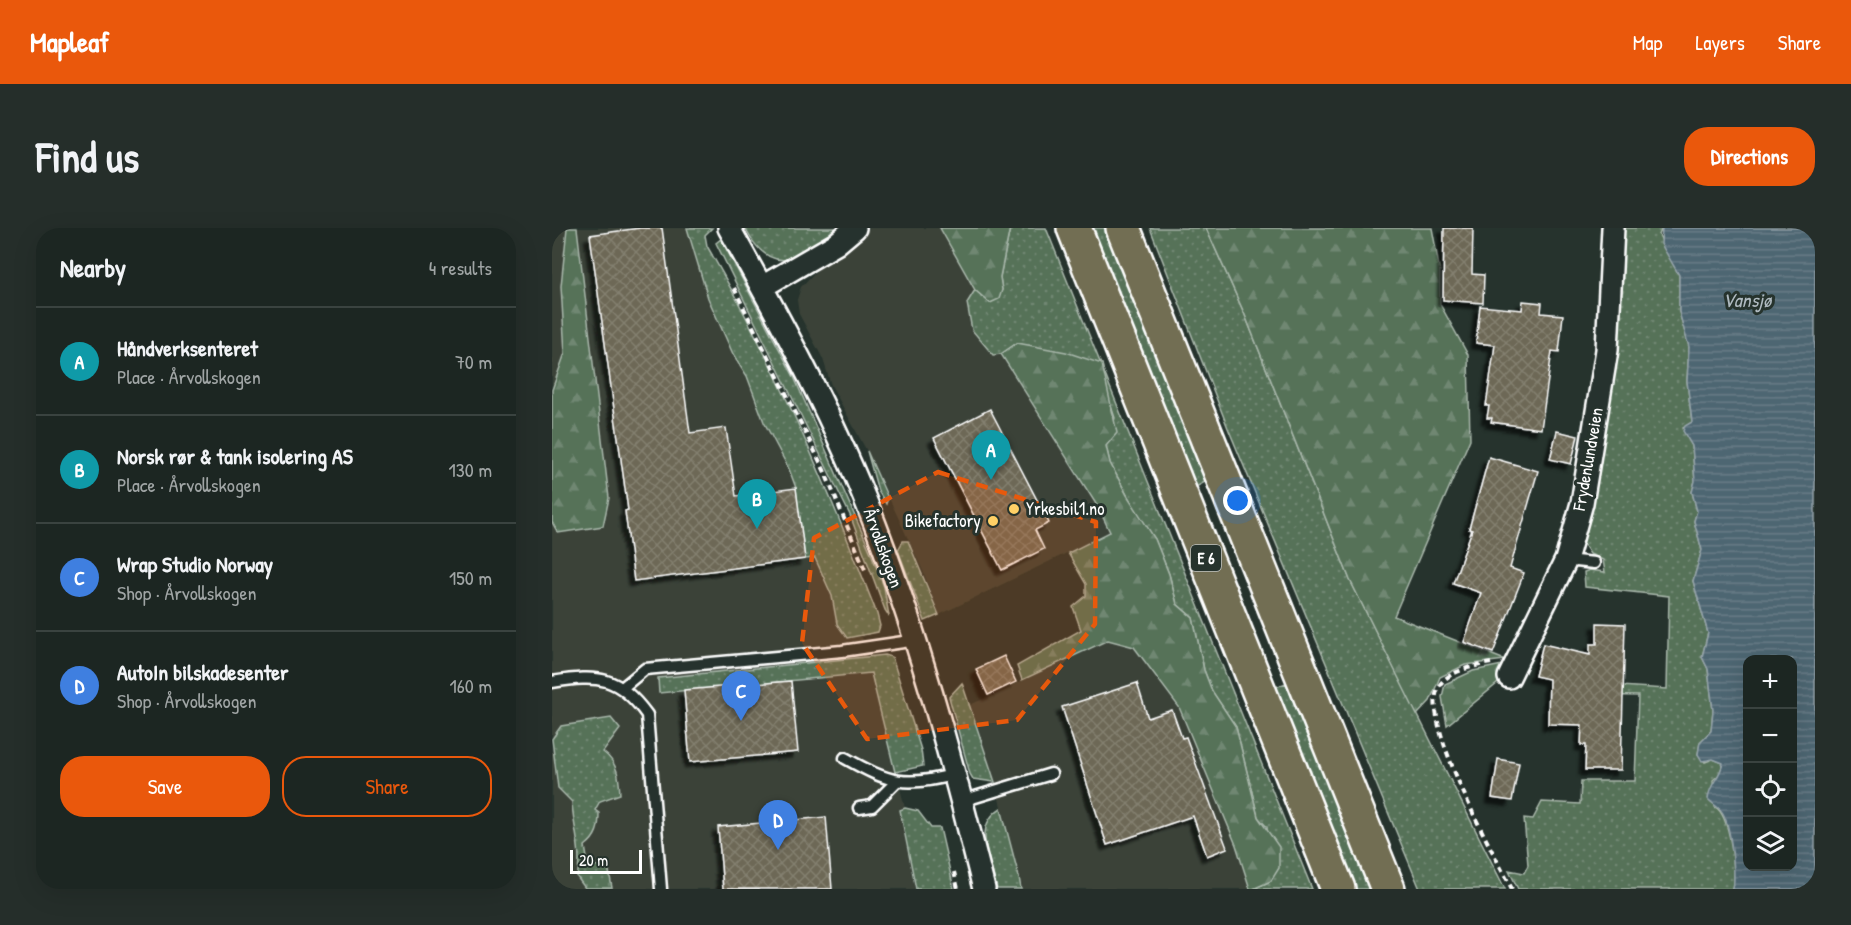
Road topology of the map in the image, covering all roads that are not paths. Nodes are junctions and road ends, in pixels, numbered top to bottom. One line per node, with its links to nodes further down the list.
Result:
1 (729, 228): 6 (street, Årvollskogen)
2 (855, 228): 6 (street)
3 (1074, 228): 21 (highway, E 6)
4 (1123, 228): 22 (highway)
5 (1613, 228): 7 (street, Frydenlundveien)
6 (762, 288): 9 (street, Årvollskogen)
7 (1566, 560): 8 (lane); 10 (street, Frydenlundveien)
8 (1594, 563)
9 (917, 640): 12 (lane); 14 (street, Årvollskogen)
10 (1514, 668)
11 (552, 682): 12 (lane)
12 (621, 688): 19 (lane)
13 (845, 758): 16 (lane)
14 (956, 774): 16 (lane); 17 (street, Årvollskogen)
15 (1051, 774): 17 (lane)
16 (896, 782): 18 (lane)
17 (963, 801): 20 (street, Årvollskogen)
18 (859, 808)
19 (661, 889)
20 (984, 889)
21 (1338, 889)
22 (1388, 889)

